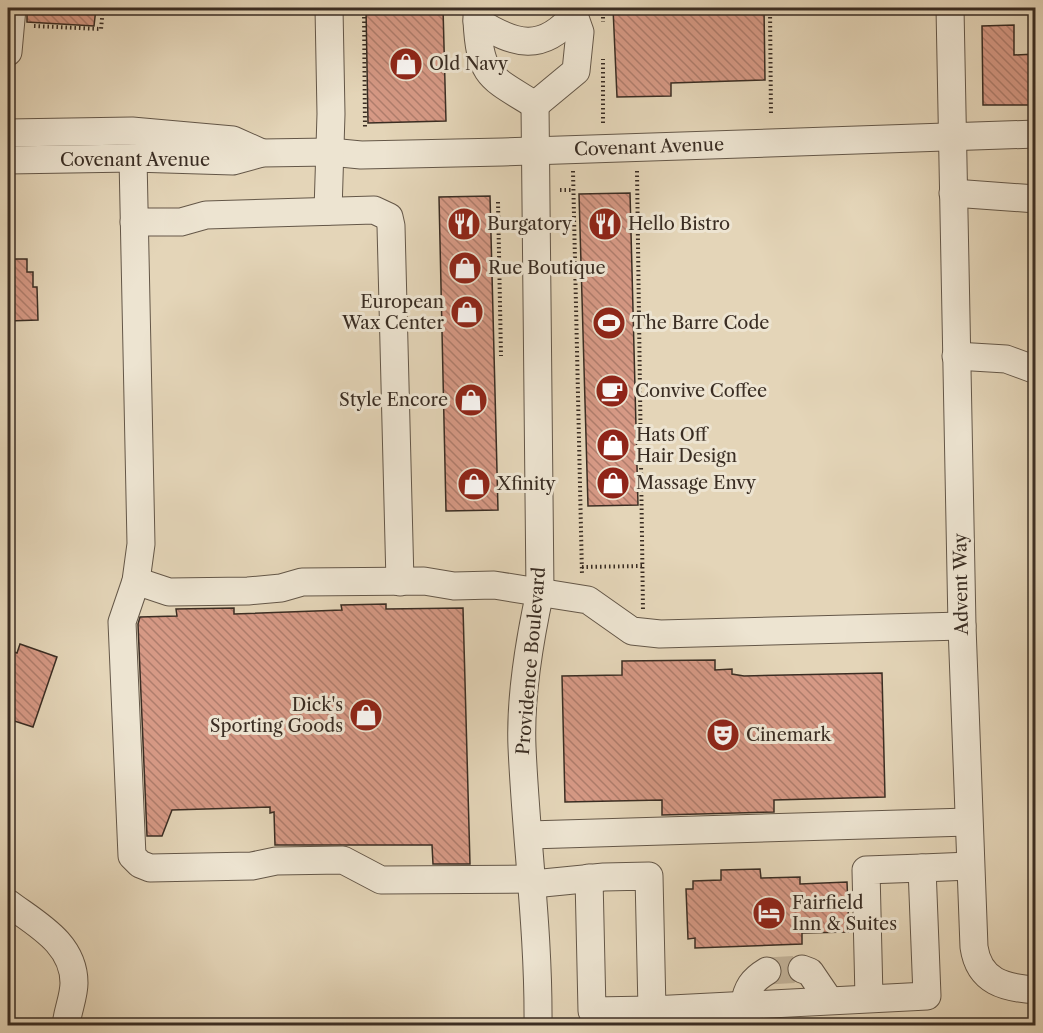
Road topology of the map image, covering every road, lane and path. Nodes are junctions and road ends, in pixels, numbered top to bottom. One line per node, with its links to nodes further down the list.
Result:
1 (103, 8): 9 (path)
2 (329, 8): 21 (street)
3 (364, 8): 16 (path)
4 (603, 8): 10 (path)
5 (770, 8): 14 (path)
6 (950, 8): 19 (street, Advent Way)
7 (574, 11): 8 (street); 13 (street)
8 (477, 14): 13 (street)
9 (19, 17): 11 (street)
10 (603, 31)
11 (8, 52)
12 (603, 54): 15 (path)
13 (535, 105): 20 (street, Providence Boulevard)
14 (771, 116)
15 (603, 123)
16 (365, 128)
17 (11, 131): 22 (street, Covenant Avenue)
18 (1035, 134): 19 (street, Covenant Avenue)
19 (951, 136): 20 (street, Covenant Avenue); 29 (street, Advent Way)
20 (536, 151): 21 (street, Covenant Avenue); 42 (street, Providence Boulevard)
21 (330, 152): 22 (street, Covenant Avenue); 32 (street)
22 (262, 153): 23 (street, Covenant Avenue)
23 (133, 158): 24 (street, Covenant Avenue); 33 (street)
24 (8, 160)
25 (637, 168): 37 (path)
26 (573, 171): 28 (path)
27 (560, 190): 28 (path)
28 (573, 190): 38 (path)
29 (953, 193): 30 (street); 35 (street, Advent Way)
30 (1035, 199)
31 (498, 202): 34 (path)
32 (328, 211): 33 (street); 41 (street)
33 (134, 222): 40 (street)
34 (501, 356)
35 (956, 356): 36 (street); 44 (street, Advent Way)
36 (1035, 370)
37 (642, 566): 38 (path); 43 (path)
38 (582, 567): 39 (path)
39 (582, 579)
40 (136, 581): 41 (street); 50 (street)
41 (400, 582): 42 (street)
42 (540, 592): 44 (street); 46 (street, Providence Boulevard)
43 (643, 620)
44 (962, 626): 45 (street, Advent Way)
45 (968, 822): 46 (street); 47 (street, Advent Way)
46 (529, 835): 50 (street, Providence Boulevard)
47 (970, 866): 48 (street); 54 (street, Advent Way)
48 (922, 868): 55 (street); 55 (street)
49 (589, 878): 50 (street); 58 (street); 58 (street)
50 (532, 882): 60 (street, Providence Boulevard)
51 (8, 903): 59 (street)
52 (802, 969): 56 (street)
53 (767, 971): 57 (street)
54 (1035, 990)
55 (869, 998): 56 (street)
56 (829, 1000): 57 (street)
57 (744, 1005): 58 (street)
58 (652, 1010)
59 (66, 1026)
60 (538, 1026)

